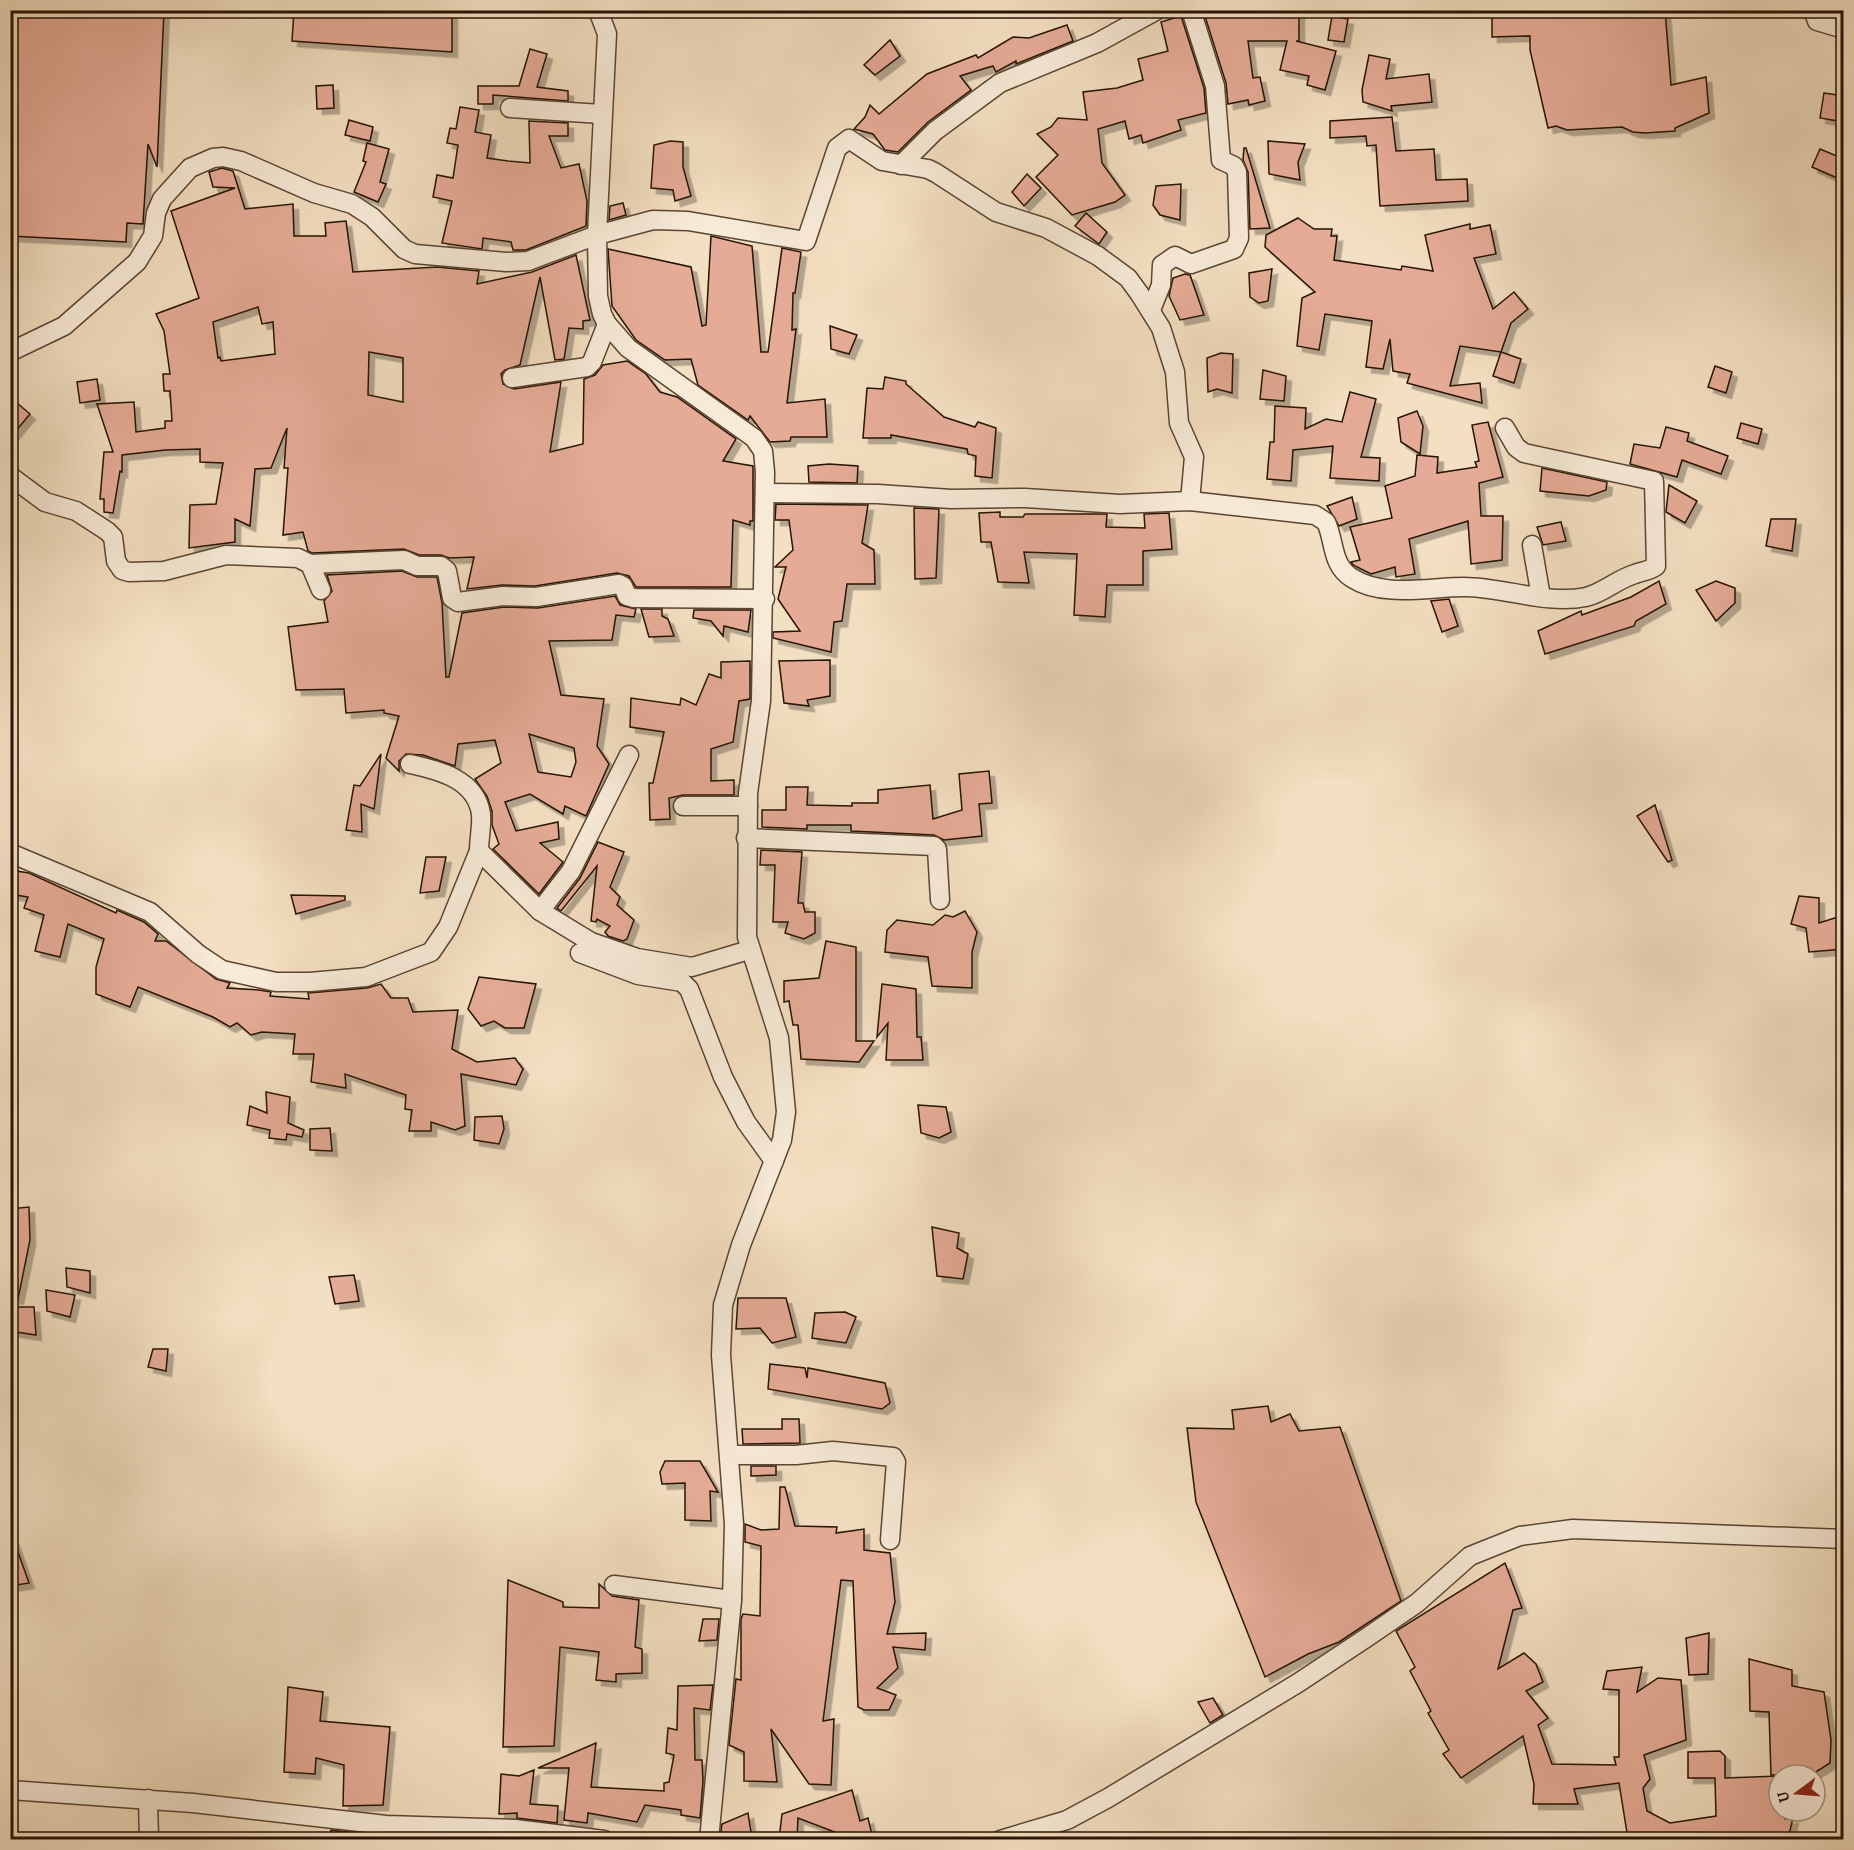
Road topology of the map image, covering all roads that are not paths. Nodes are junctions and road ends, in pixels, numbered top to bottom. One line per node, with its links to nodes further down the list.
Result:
1 (1157, 10): 8 (street)
2 (1191, 10): 10 (street)
3 (1813, 10): 5 (street)
4 (602, 21): 7 (street)
5 (1844, 28)
6 (510, 108): 7 (street)
7 (601, 114): 9 (street)
8 (901, 165): 9 (street); 10 (street)
9 (597, 235): 11 (street); 12 (street)
10 (1151, 310): 17 (street)
11 (607, 324): 13 (street); 16 (street)
12 (10, 352)
13 (512, 378)
14 (1505, 428): 21 (street)
15 (10, 476): 19 (street)
16 (765, 494): 17 (street); 22 (street)
17 (1190, 501): 21 (street)
18 (1532, 545): 21 (street)
19 (310, 564): 20 (street); 22 (street)
20 (321, 590)
21 (1541, 597)
22 (765, 599): 26 (street)
23 (629, 755): 31 (street)
24 (410, 764): 28 (street)
25 (682, 806): 26 (street)
26 (748, 806): 27 (street)
27 (746, 838): 30 (street); 32 (street)
28 (479, 851): 29 (street); 31 (street)
29 (10, 853)
30 (940, 900)
31 (540, 911): 32 (street)
32 (749, 950): 34 (street)
33 (580, 953): 34 (street)
34 (774, 1161): 35 (street)
35 (730, 1455): 37 (street); 39 (street)
36 (1844, 1539): 46 (street)
37 (890, 1540)
38 (614, 1584): 39 (street)
39 (732, 1600): 45 (street)
40 (10, 1790): 41 (street)
41 (148, 1799): 42 (street); 43 (street)
42 (514, 1834): 44 (street)
43 (149, 1839)
44 (604, 1839)
45 (709, 1839)
46 (1000, 1839)

